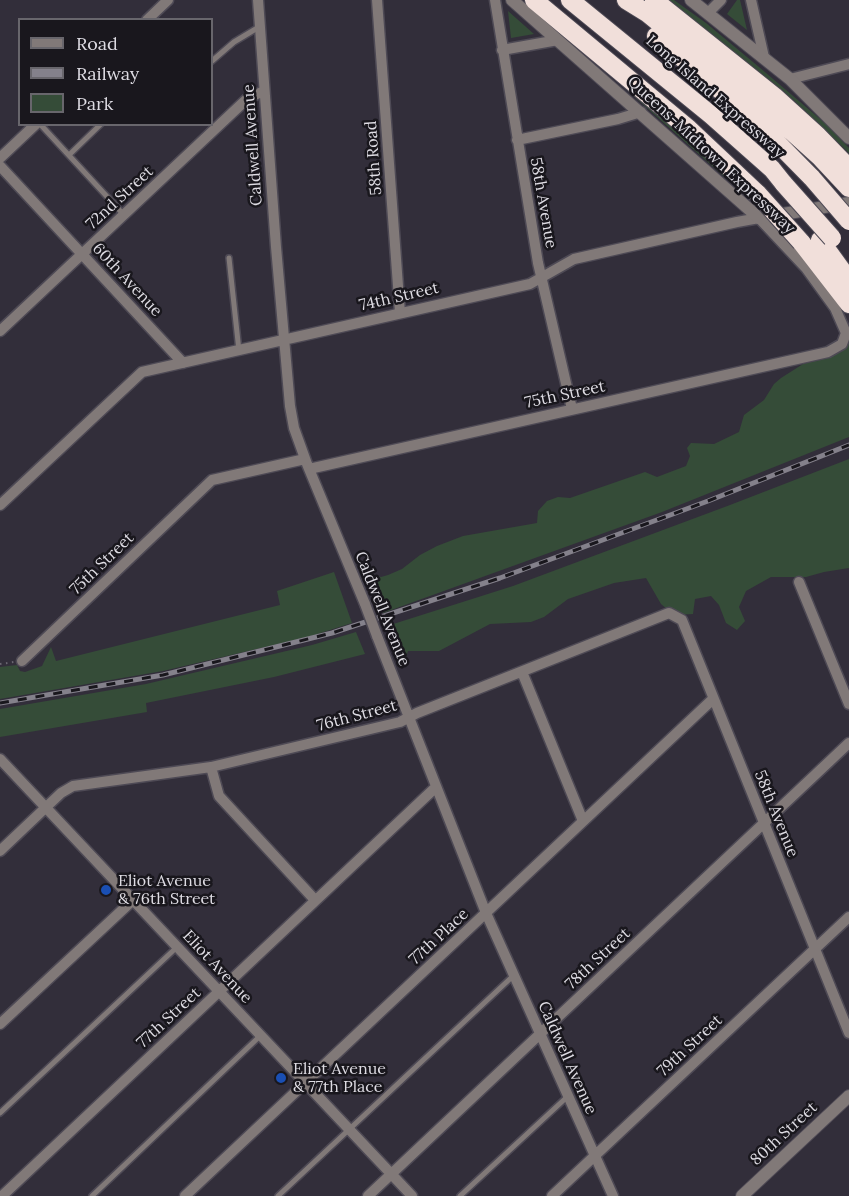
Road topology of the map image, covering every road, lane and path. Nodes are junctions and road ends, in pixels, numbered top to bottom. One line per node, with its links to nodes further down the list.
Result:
1 (168, 0): 15 (street)
2 (258, 0): 16 (street, Caldwell Avenue)
3 (377, 0): 45 (street, 58th Road)
4 (495, 0): 18 (street, 58th Avenue)
5 (512, 0): 17 (street, Queens-Midtown Expressway)
6 (534, 0): 44 (highway, bridge)
7 (570, 0): 38 (highway, Long Island Expressway, bridge)
8 (615, 0): 37 (highway, Long Island Expressway, bridge)
9 (626, 0): 33 (highway)
10 (654, 0): 33 (highway)
11 (691, 0): 14 (street)
12 (721, 0): 14 (street)
13 (751, 0): 19 (street)
14 (708, 13): 19 (street)
15 (149, 18)
16 (260, 27): 20 (lane); 23 (street, Caldwell Avenue)
17 (558, 40): 18 (street); 24 (street, Queens-Midtown Expressway)
18 (502, 50): 29 (street, 58th Avenue)
19 (764, 57): 22 (street)
20 (213, 60)
21 (849, 64): 22 (street)
22 (790, 79): 28 (street)
23 (264, 91): 35 (street, 72nd Street); 47 (street, Caldwell Avenue)
24 (641, 112): 29 (street); 36 (street, Queens-Midtown Expressway)
25 (34, 126): 31 (street)
26 (42, 126): 30 (lane)
27 (99, 126): 30 (lane)
28 (849, 138)
29 (517, 140): 42 (street, 58th Avenue)
30 (69, 155): 35 (lane)
31 (0, 158)
32 (0, 166): 39 (street, 60th Avenue)
33 (845, 177)
34 (849, 202): 36 (street, 74th Street)
35 (124, 215): 39 (street, 72nd Street)
36 (759, 218): 42 (street, 74th Street); 49 (street, Queens-Midtown Expressway)
37 (849, 221)
38 (826, 239): 41 (highway, Long Island Expressway); 43 (highway)
39 (82, 254): 46 (street, 72nd Street); 50 (street, 60th Avenue)
40 (229, 258): 48 (lane)
41 (849, 260)
42 (542, 278): 45 (street, 74th Street); 51 (street, 58th Avenue)
43 (849, 280)
44 (849, 304)
45 (400, 313): 47 (street, 74th Street)
46 (0, 332)
47 (284, 340): 48 (street, 74th Street); 52 (street, Caldwell Avenue)
48 (239, 351): 50 (street, 74th Street)
49 (828, 352): 51 (street, 75th Street)
50 (183, 363): 53 (street, 74th Street)
51 (572, 409): 52 (street, 75th Street)
52 (307, 464): 56 (street, 75th Street); 60 (street, Caldwell Avenue, bridge)
53 (0, 505)
54 (799, 582): 59 (street)
55 (669, 613): 57 (street, 76th Street); 58 (street, 58th Avenue)
56 (22, 661)
57 (522, 672): 60 (street, 76th Street); 66 (street)
58 (713, 699): 66 (street, 77th Place); 67 (street, 58th Avenue)
59 (849, 704)
60 (409, 718): 63 (street, 76th Street); 64 (street, Caldwell Avenue)
61 (849, 743): 67 (street, 78th Street)
62 (0, 759): 65 (street, Eliot Avenue)
63 (211, 766): 65 (street, 76th Street); 70 (street)
64 (436, 787): 70 (street, 77th Street); 71 (street, Caldwell Avenue)
65 (45, 808): 68 (street, 76th Street); 69 (street, Eliot Avenue)
66 (583, 821): 71 (street, 77th Place)
67 (764, 824): 74 (street, 58th Avenue); 80 (street, 78th Street)
68 (0, 851)
69 (133, 900): 73 (street, Eliot Avenue); 78 (street)
70 (315, 900): 76 (street, 77th Street)
71 (486, 913): 75 (street, Caldwell Avenue); 82 (street, 77th Place)
72 (849, 917): 74 (street, 79th Street)
73 (177, 947): 76 (street, Eliot Avenue); 85 (lane)
74 (815, 950): 77 (street, 58th Avenue); 87 (street, 79th Street)
75 (514, 975): 80 (street, Caldwell Avenue); 86 (lane)
76 (219, 992): 81 (street, Eliot Avenue); 89 (street, 77th Street)
77 (845, 1012): 79 (street, 58th Avenue)
78 (0, 1024)
79 (849, 1033)
80 (540, 1035): 84 (street, Caldwell Avenue); 88 (street, 78th Street)
81 (260, 1036): 82 (street, Eliot Avenue); 90 (lane)
82 (305, 1083): 86 (street, Eliot Avenue); 91 (street, 77th Place)
83 (849, 1096): 98 (street, 80th Street)
84 (567, 1097): 87 (street, Caldwell Avenue); 95 (lane)
85 (0, 1113)
86 (349, 1129): 88 (street, Eliot Avenue); 92 (lane)
87 (594, 1157): 96 (street, 79th Street); 97 (street, Caldwell Avenue)
88 (391, 1174): 93 (street, 78th Street); 94 (street, Eliot Avenue)
89 (2, 1196)
90 (92, 1196)
91 (185, 1196)
92 (278, 1196)
93 (368, 1196)
94 (412, 1196)
95 (460, 1196)
96 (552, 1196)
97 (613, 1196)
98 (742, 1196)

